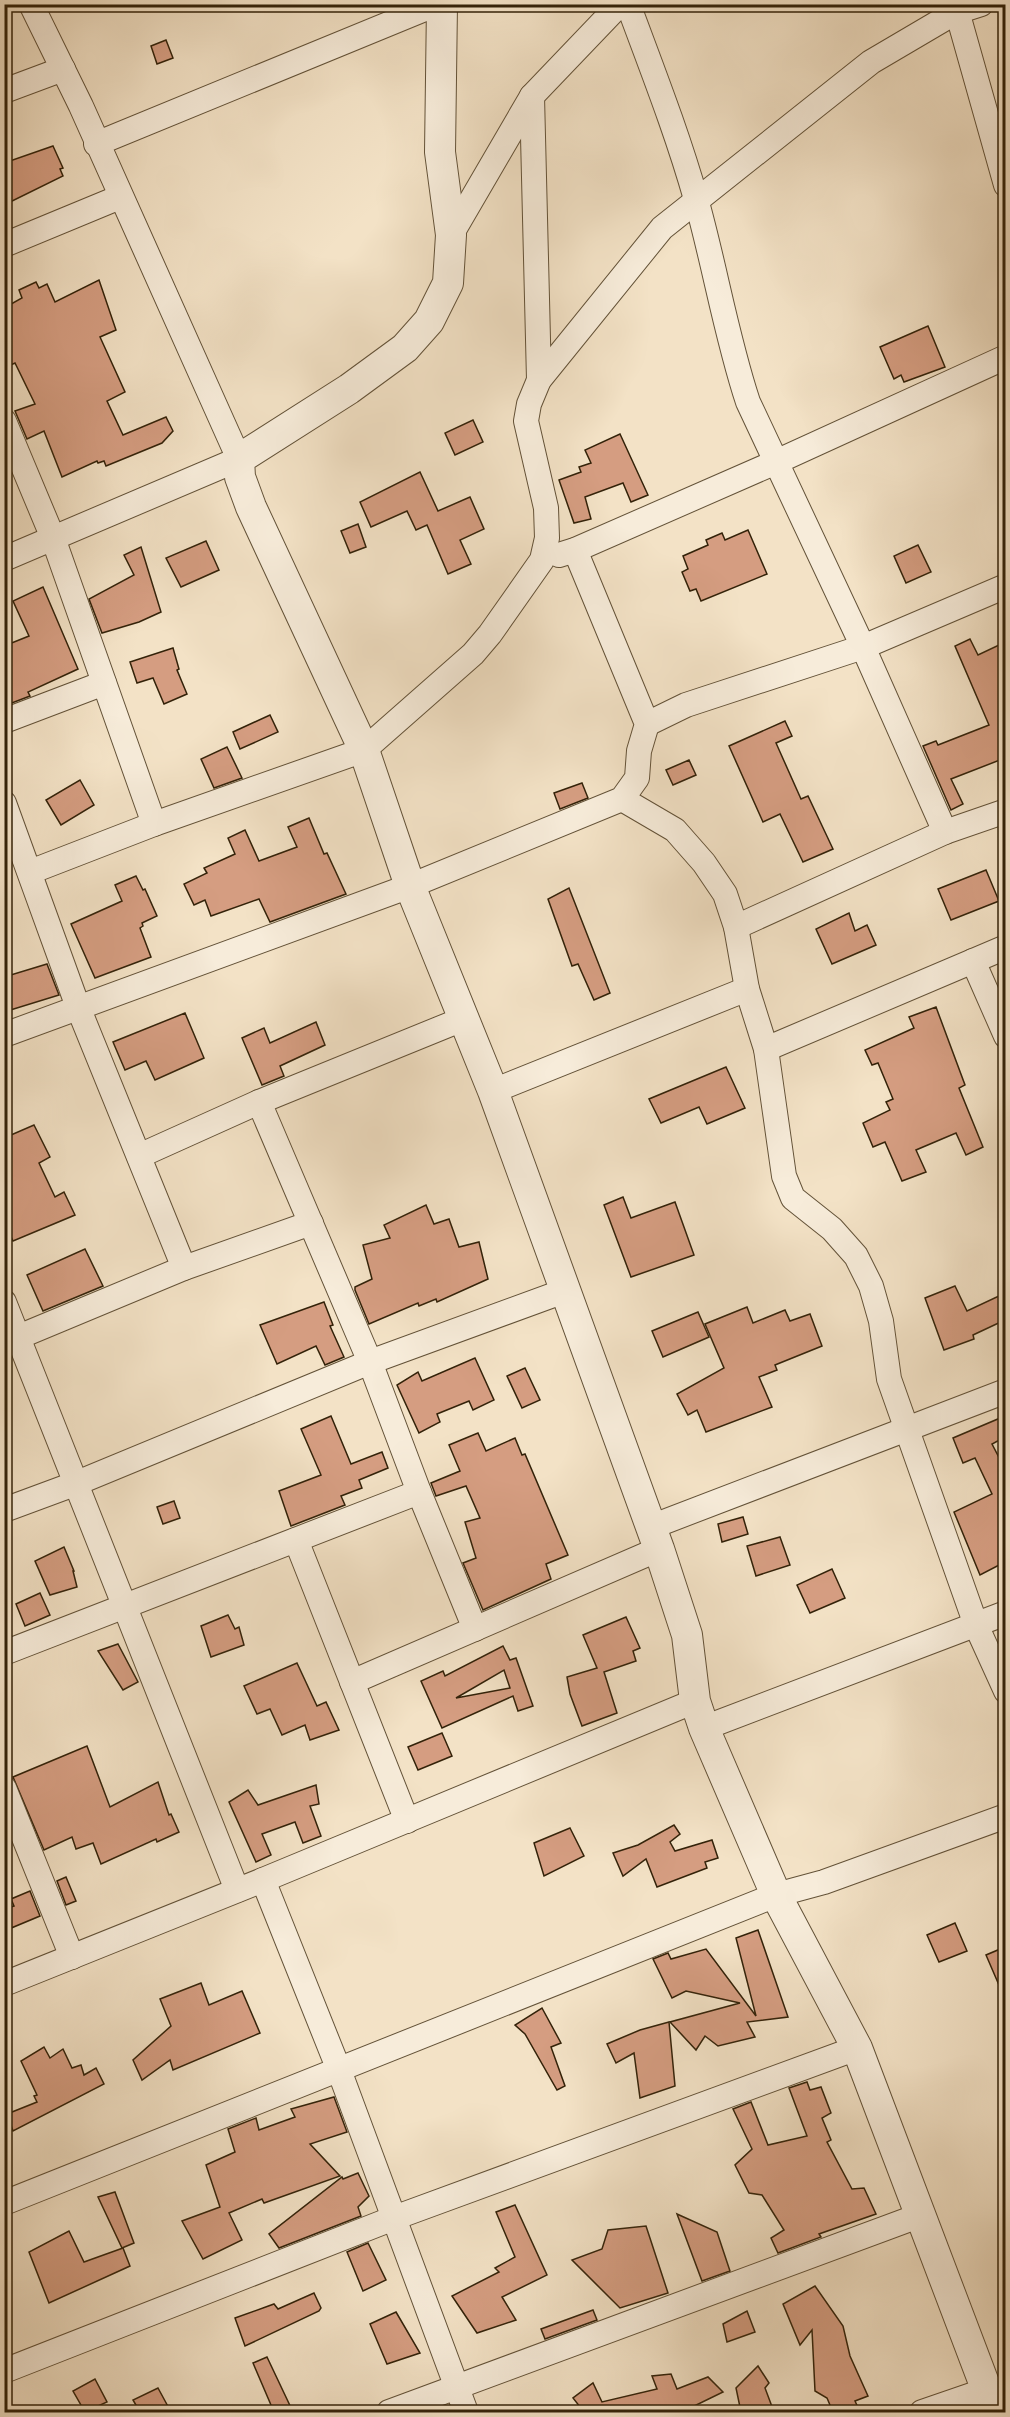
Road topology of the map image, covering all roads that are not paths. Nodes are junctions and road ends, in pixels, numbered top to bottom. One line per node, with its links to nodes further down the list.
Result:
1 (31, 4): 8 (street)
2 (437, 4): 11 (street)
3 (442, 4): 15 (street)
4 (620, 4): 10 (street)
5 (628, 4): 14 (street)
6 (981, 4): 7 (street)
7 (955, 8): 12 (street); 14 (street)
8 (63, 69): 9 (street); 11 (street)
9 (4, 91)
10 (532, 96): 15 (street); 18 (street)
11 (96, 144): 13 (street)
12 (1005, 185)
13 (120, 197): 16 (street); 20 (street)
14 (696, 199): 18 (street); 21 (street)
15 (451, 235): 20 (street)
16 (4, 245)
17 (1005, 357): 21 (street)
18 (539, 380): 25 (street)
19 (4, 422): 22 (street)
20 (239, 459): 22 (street); 31 (street)
21 (776, 462): 23 (street); 27 (street)
22 (53, 538): 24 (street); 28 (street)
23 (575, 550): 25 (street); 30 (street)
24 (4, 559)
25 (542, 560): 31 (street)
26 (1005, 586): 27 (street)
27 (863, 647): 30 (street); 36 (street)
28 (104, 682): 29 (street); 35 (street)
29 (4, 721)
30 (647, 724): 32 (street)
31 (364, 750): 35 (street); 38 (street)
32 (622, 799): 38 (street); 39 (street)
33 (4, 803): 37 (street)
34 (1005, 811): 36 (street)
35 (154, 824): 37 (street)
36 (945, 832): 39 (street)
37 (30, 872): 43 (street)
38 (410, 886): 43 (street); 44 (street)
39 (736, 927): 42 (street)
40 (1005, 947): 41 (street)
41 (973, 961): 46 (street); 47 (street)
42 (747, 989): 47 (street); 48 (street)
43 (78, 1007): 45 (street); 50 (street)
44 (463, 1019): 48 (street); 49 (street)
45 (4, 1035)
46 (1005, 1036)
47 (766, 1049): 58 (street)
48 (494, 1091): 53 (street)
49 (259, 1102): 50 (street); 51 (street)
50 (139, 1156): 52 (street)
51 (311, 1223): 52 (street); 56 (street)
52 (184, 1268): 55 (street)
53 (567, 1290): 56 (street); 62 (street)
54 (4, 1302): 55 (street)
55 (11, 1340): 59 (street)
56 (370, 1362): 59 (street); 60 (street)
57 (1005, 1391): 58 (street)
58 (907, 1430): 62 (street); 66 (street)
59 (77, 1483): 61 (street); 64 (street)
60 (419, 1492): 63 (street); 67 (street)
61 (4, 1510)
62 (655, 1538): 67 (street); 71 (street)
63 (296, 1540): 64 (street); 69 (street)
64 (126, 1607): 68 (street); 77 (street)
65 (1005, 1613): 66 (street)
66 (976, 1625): 70 (street); 71 (street)
67 (475, 1629): 69 (street)
68 (4, 1653)
69 (352, 1682): 75 (street)
70 (1005, 1691)
71 (699, 1714): 75 (street); 78 (street)
72 (4, 1788): 73 (street)
73 (9, 1815): 79 (street)
74 (1005, 1816): 78 (street)
75 (407, 1821): 76 (street)
76 (263, 1881): 77 (street); 82 (street)
77 (237, 1890): 79 (street)
78 (776, 1895): 81 (street); 82 (street)
79 (72, 1957): 80 (street)
80 (4, 1984)
81 (857, 2048): 84 (street); 85 (street)
82 (339, 2070): 83 (street); 85 (street)
83 (4, 2203)
84 (921, 2215): 87 (street); 88 (street)
85 (394, 2218): 86 (street); 87 (street)
86 (4, 2371)
87 (456, 2387): 89 (street); 90 (street)
88 (991, 2401): 91 (street)
89 (389, 2412)
90 (466, 2412)
91 (922, 2412)

